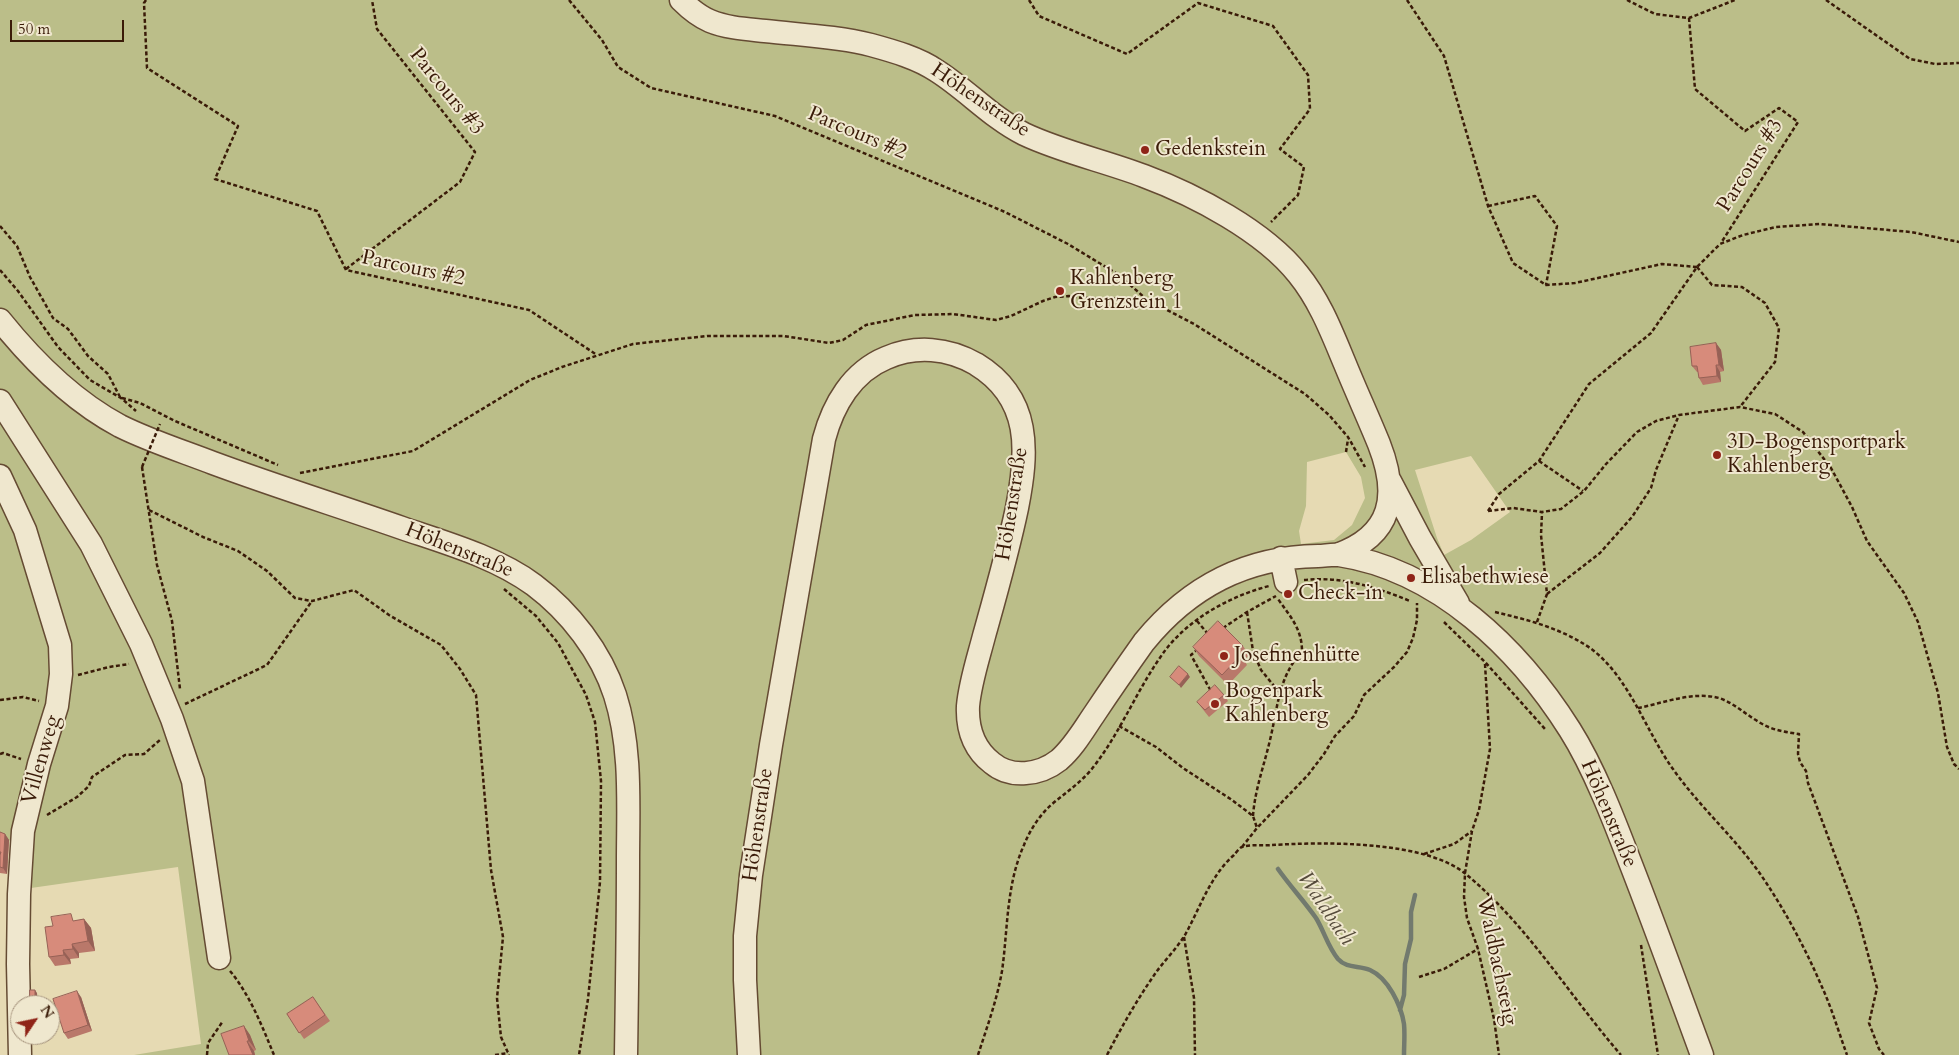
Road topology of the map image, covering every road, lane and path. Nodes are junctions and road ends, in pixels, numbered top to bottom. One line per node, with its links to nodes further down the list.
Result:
1 (146, 0): 19 (path, Parcours #2)
2 (372, 0): 19 (path, Parcours #3)
3 (569, 0): 21 (path, Parcours #2)
4 (681, 0): 14 (street, Höhenstraße)
5 (1029, 0): 14 (path)
6 (1408, 0): 12 (path)
7 (1627, 0): 10 (path)
8 (1735, 0): 10 (path)
9 (1826, 0): 11 (path)
10 (1688, 18): 16 (path, Parcours #3)
11 (1959, 63)
12 (1488, 206): 20 (path); 20 (path)
13 (0, 226): 24 (path)
14 (1257, 236): 36 (street, Höhenstraße)
15 (1959, 242): 16 (path)
16 (1720, 244): 17 (path)
17 (1697, 267): 20 (path); 26 (path); 32 (path)
18 (0, 270): 24 (path)
19 (346, 270): 23 (path, Parcours #2)
20 (1546, 285)
21 (1146, 298): 23 (path); 30 (path, Parcours #2)
22 (0, 320): 38 (street, Höhenstraße)
23 (597, 355): 38 (path)
24 (120, 398): 27 (path); 33 (path)
25 (0, 401): 57 (street)
26 (1740, 407): 28 (path); 70 (path)
27 (136, 411)
28 (1679, 415): 37 (path); 45 (path)
29 (160, 424): 39 (path, bridge)
30 (1348, 437): 31 (path); 34 (path, Parcours #2)
31 (1346, 452)
32 (1539, 461): 37 (path); 40 (path)
33 (281, 466)
34 (1366, 467)
35 (0, 476): 59 (street, Villenweg)
36 (1390, 491): 41 (street, Höhenstraße); 51 (street, Höhenstraße)
37 (1584, 491): 40 (path)
38 (309, 496): 90 (street, Höhenstraße)
39 (149, 510): 46 (path); 65 (path)
40 (1542, 512): 45 (path)
41 (1337, 555): 42 (street, Höhenstraße); 51 (street, Höhenstraße)
42 (1281, 558): 44 (street); 91 (street, Höhenstraße)
43 (502, 587): 89 (path)
44 (1281, 589): 47 (path); 50 (path); 52 (path); 60 (path)
45 (1547, 594): 53 (path)
46 (312, 601): 65 (path); 84 (path)
47 (1417, 603): 48 (path); 73 (path)
48 (1423, 607)
49 (1488, 610): 53 (path)
50 (1247, 612): 54 (path); 60 (path)
51 (1451, 614): 58 (path); 98 (street, Höhenstraße)
52 (1197, 621): 55 (path); 66 (path)
53 (1537, 622): 64 (path)
54 (1218, 632)
55 (1211, 637)
56 (1204, 643): 61 (path)
57 (146, 657): 59 (path); 65 (street)
58 (1485, 662): 67 (path); 74 (path, Waldbachsteig)
59 (61, 674): 63 (street, Villenweg)
60 (1279, 692): 71 (path)
61 (1213, 693)
62 (0, 700): 63 (path)
63 (57, 706): 69 (street, Villenweg)
64 (1638, 708): 99 (path); 100 (path)
65 (174, 714): 72 (path); 81 (street)
66 (1119, 726): 71 (path); 92 (path)
67 (1547, 731)
68 (0, 754): 69 (path)
69 (39, 764): 85 (street, Villenweg)
70 (1959, 769)
71 (1253, 816): 73 (path)
72 (45, 817)
73 (1257, 828): 75 (path)
74 (1472, 831): 76 (path); 77 (path, Waldbachsteig)
75 (1242, 847): 76 (path); 78 (path)
76 (1424, 854): 77 (path)
77 (1465, 873): 80 (path, Waldbachsteig); 96 (path)
78 (1184, 936): 93 (path); 94 (path)
79 (1640, 945): 97 (path)
80 (1478, 949): 82 (path); 95 (path, Waldbachsteig)
81 (219, 958): 87 (path)
82 (1420, 977)
83 (223, 1021): 86 (path)
84 (508, 1054): 88 (path)
85 (20, 1055)
86 (207, 1055)
87 (274, 1055)
88 (496, 1055)
89 (579, 1055)
90 (626, 1055)
91 (749, 1055)
92 (978, 1055)
93 (1107, 1055)
94 (1195, 1055)
95 (1499, 1055)
96 (1621, 1055)
97 (1658, 1055)
98 (1702, 1055)
99 (1847, 1055)
100 (1884, 1055)

